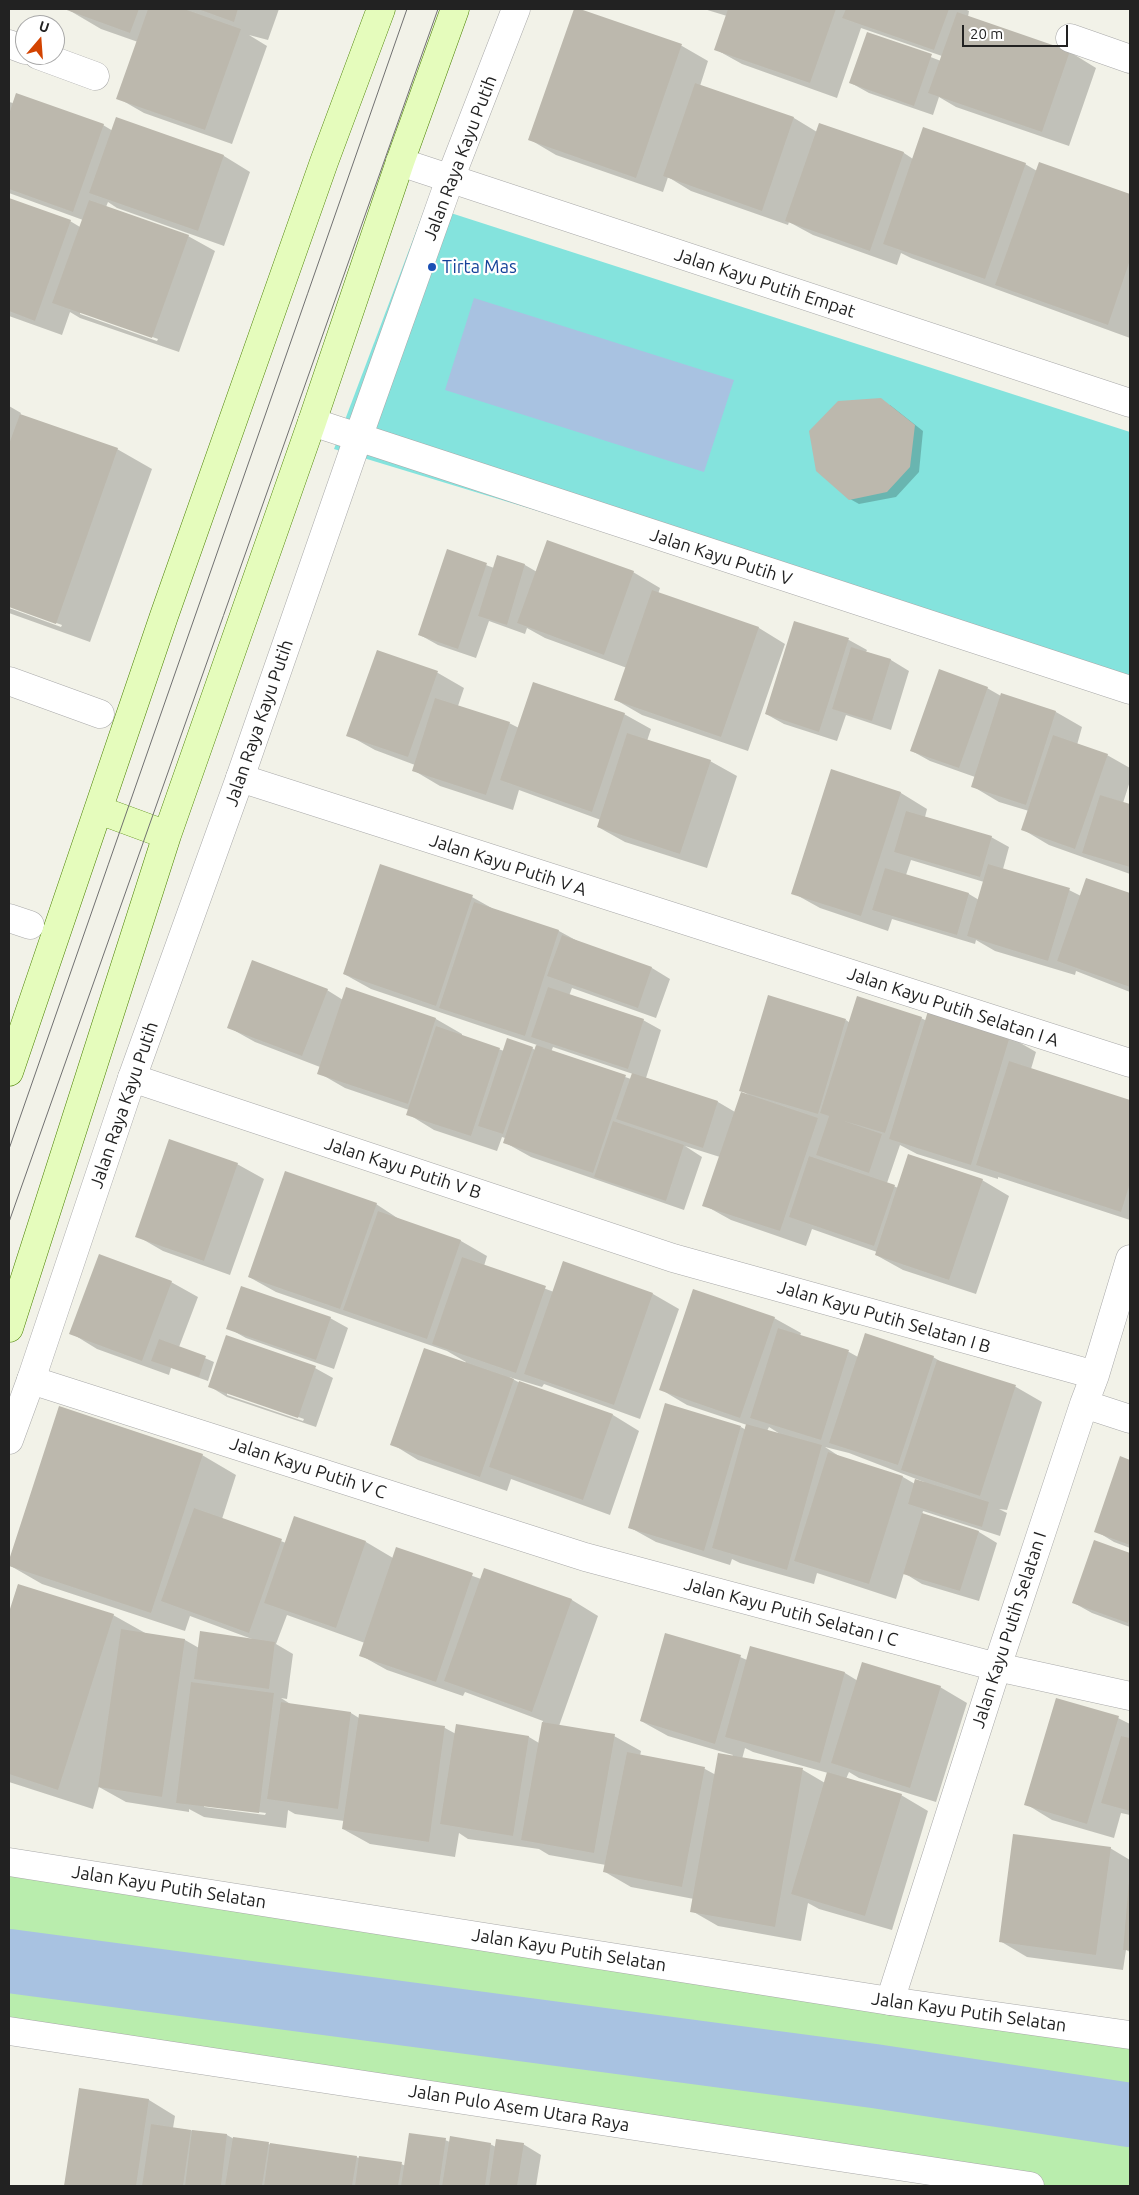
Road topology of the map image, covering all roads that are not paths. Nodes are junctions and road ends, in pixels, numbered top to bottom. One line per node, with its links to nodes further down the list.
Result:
1 (381, 9): 17 (main road)
2 (455, 9): 8 (main road)
3 (516, 9): 9 (street, Jalan Raya Kayu Putih)
4 (1070, 38): 5 (street)
5 (1130, 59)
6 (65, 65): 7 (street)
7 (95, 76)
8 (400, 162): 9 (street, Jalan Kayu Putih Empat); 11 (main road)
9 (450, 179): 10 (street, Jalan Kayu Putih Empat); 12 (street, Jalan Raya Kayu Putih)
10 (1130, 403)
11 (312, 422): 12 (street, Jalan Kayu Putih V); 18 (main road)
12 (358, 438): 14 (street, Jalan Kayu Putih V); 16 (street, Jalan Raya Kayu Putih)
13 (9, 681): 15 (street)
14 (1130, 690)
15 (100, 714)
16 (240, 778): 19 (street, Jalan Kayu Putih V A); 22 (street, Jalan Raya Kayu Putih)
17 (99, 810): 18 (main road); 21 (main road)
18 (167, 836): 25 (main road)
19 (775, 951): 20 (street, Jalan Kayu Putih Selatan I A)
20 (1130, 1063)
21 (9, 1072)
22 (132, 1078): 23 (street, Jalan Kayu Putih V B); 27 (street, Jalan Raya Kayu Putih)
23 (673, 1258): 26 (street, Jalan Kayu Putih Selatan I B)
24 (1130, 1259): 26 (street, Jalan Kayu Putih Selatan I)
25 (9, 1328)
26 (1096, 1375): 28 (street, Jalan Kayu Putih Selatan I)
27 (31, 1380): 30 (street, Jalan Raya Kayu Putih); 31 (street, Jalan Kayu Putih V C)
28 (1084, 1404): 29 (street); 32 (street, Jalan Kayu Putih Selatan I)
29 (1130, 1419)
30 (9, 1440)
31 (585, 1557): 32 (street, Jalan Kayu Putih Selatan I C)
32 (997, 1667): 33 (street, Jalan Kayu Putih Selatan I C); 35 (street, Jalan Kayu Putih Selatan I)
33 (1130, 1696)
34 (9, 1862): 35 (street, Jalan Kayu Putih Selatan)
35 (890, 2001): 37 (street, Jalan Kayu Putih Selatan)
36 (9, 2031): 38 (street, Jalan Pulo Asem Utara Raya)
37 (1130, 2035)
38 (1030, 2186)

